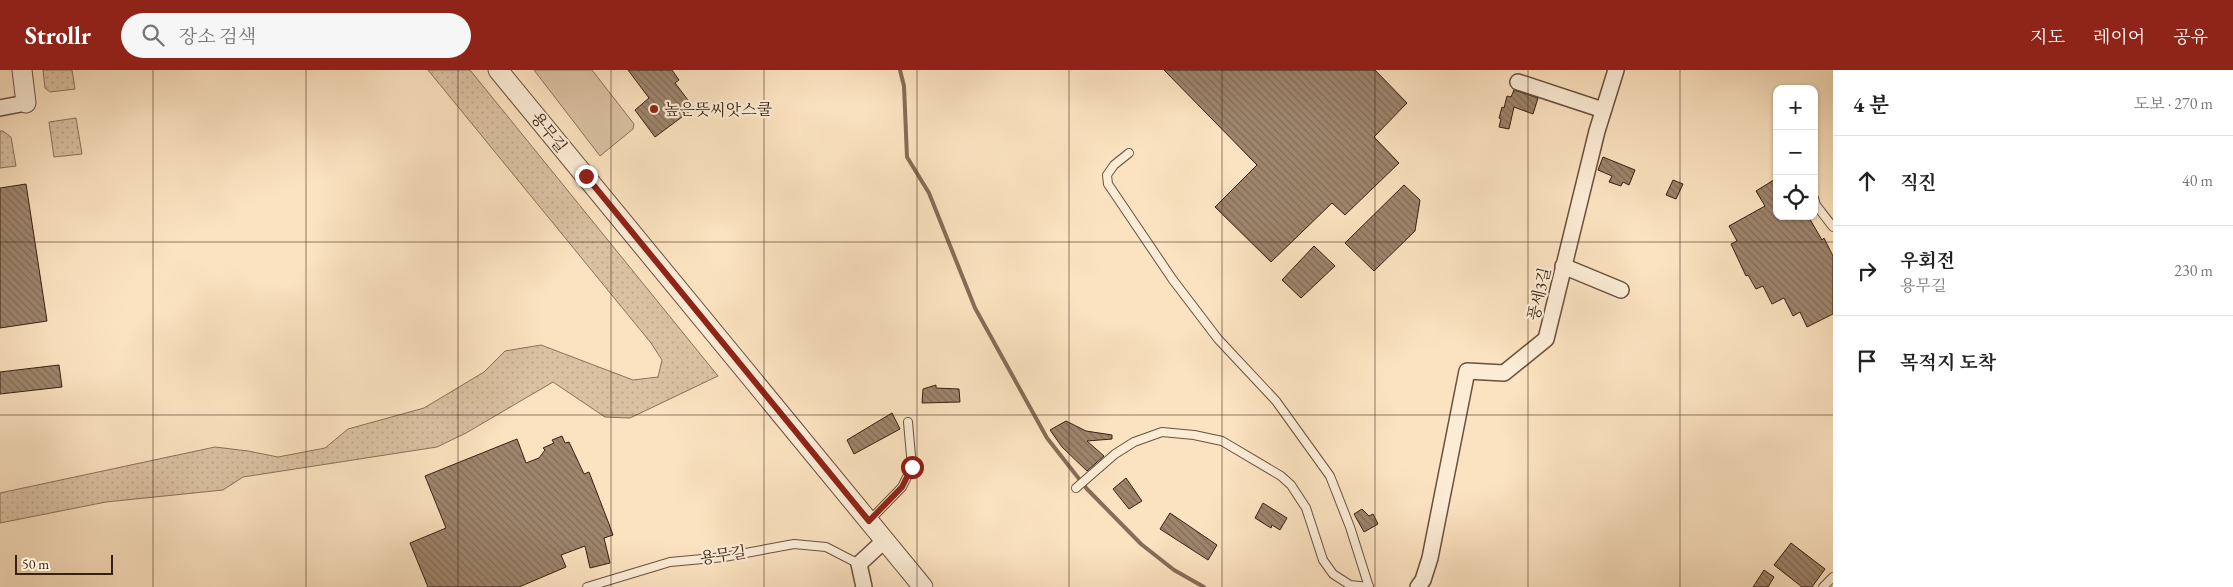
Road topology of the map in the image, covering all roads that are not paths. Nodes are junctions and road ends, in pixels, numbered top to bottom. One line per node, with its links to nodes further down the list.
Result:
1 (22, 70): 5 (street)
2 (498, 70): 15 (street, 용무길)
3 (1616, 70): 7 (street, 풍세3길)
4 (1518, 82): 7 (street)
5 (26, 104): 6 (street)
6 (0, 108)
7 (1603, 110): 11 (street, 풍세3길)
8 (1129, 153): 22 (lane)
9 (1818, 208): 10 (lane)
10 (1833, 227)
11 (1563, 266): 12 (street); 23 (street, 풍세3길)
12 (1621, 290)
13 (908, 422): 15 (lane)
14 (1078, 487): 22 (lane)
15 (869, 521): 16 (street, 용무길)
16 (885, 540): 17 (street); 21 (street, 용무길)
17 (859, 564): 19 (lane, 용무길); 20 (street)
18 (1833, 576): 24 (lane)
19 (586, 587)
20 (864, 587)
21 (923, 587)
22 (1369, 587)
23 (1418, 587)
24 (1823, 587)

